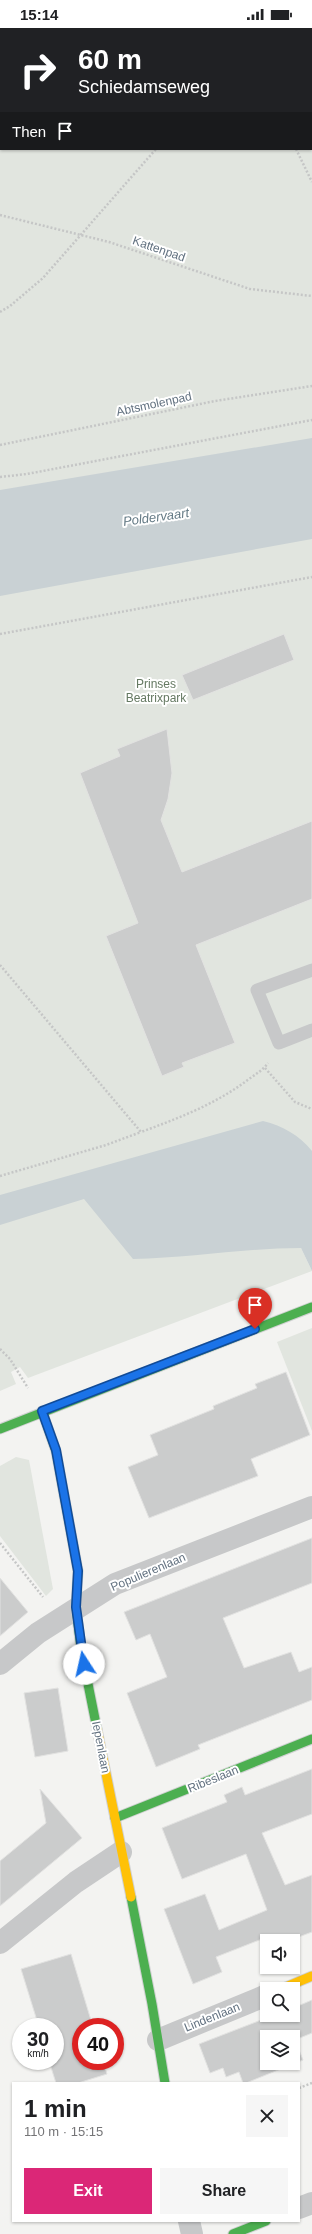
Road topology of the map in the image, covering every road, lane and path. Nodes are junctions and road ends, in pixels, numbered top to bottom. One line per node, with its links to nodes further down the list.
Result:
1 (155, 150): 5 (path)
2 (296, 150): 3 (path)
3 (312, 182)
4 (0, 215): 5 (path, Kattenpad)
5 (80, 236): 6 (path, Kattenpad); 7 (path)
6 (312, 296)
7 (0, 312)
8 (312, 386): 10 (path, Abtsmolenpad)
9 (312, 420): 11 (path)
10 (0, 445)
11 (0, 477)
12 (312, 578): 13 (path)
13 (0, 634)
14 (0, 965): 20 (path)
15 (312, 970): 17 (lane)
16 (312, 1030): 17 (lane)
17 (279, 1043): 18 (path)
18 (265, 1068): 19 (path); 20 (path)
19 (312, 1109)
20 (141, 1132): 21 (path)
21 (0, 1176)
22 (312, 1307): 24 (street)
23 (0, 1349): 24 (path)
24 (42, 1411): 25 (street); 28 (street, Iepenlaan)
25 (0, 1429)
26 (312, 1506): 28 (street, Populierenlaan)
27 (0, 1543): 28 (path)
28 (68, 1612): 29 (street, Populierenlaan); 31 (street, Iepenlaan)
29 (0, 1664)
30 (312, 1740): 31 (street, Ribeslaan)
31 (114, 1818): 32 (street, Iepenlaan)
32 (121, 1852): 33 (street); 37 (street, Iepenlaan)
33 (0, 1943)
34 (312, 1976): 35 (street)
35 (298, 1982)
36 (260, 1998): 37 (street, Lindenlaan)
37 (158, 2040): 38 (street, Iepenlaan)
38 (165, 2082)
39 (312, 2083): 40 (path)
40 (300, 2088)
41 (312, 2203): 42 (street)
42 (300, 2208)
43 (189, 2222): 45 (street)
44 (263, 2222): 46 (street)
45 (192, 2234)
46 (233, 2234)

